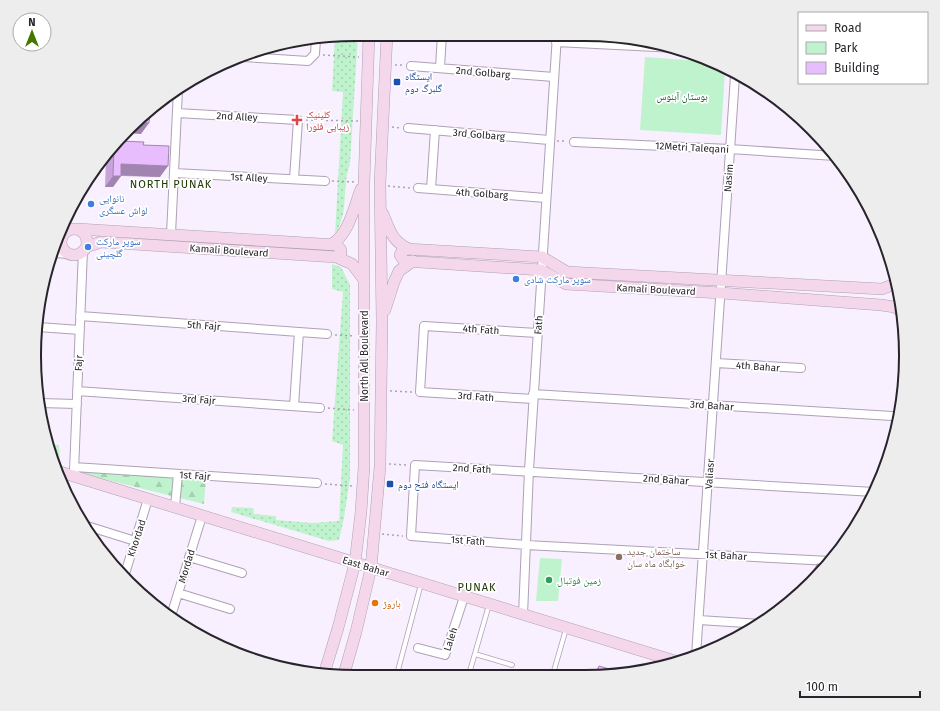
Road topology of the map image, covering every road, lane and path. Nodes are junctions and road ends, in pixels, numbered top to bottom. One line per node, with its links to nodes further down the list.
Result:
1 (368, 41): 8 (street, North Adl Boulevard)
2 (387, 41): 9 (street, North Adl Boulevard)
3 (442, 41): 11 (street)
4 (557, 41): 12 (street, Fath)
5 (316, 44): 6 (street)
6 (315, 54): 7 (street); 8 (path)
7 (256, 58)
8 (368, 58): 17 (street, North Adl Boulevard)
9 (386, 64): 10 (path); 18 (street, North Adl Boulevard)
10 (411, 66): 11 (street, 2nd Golbarg)
11 (440, 68): 12 (street, 2nd Golbarg)
12 (554, 77): 21 (street, Fath)
13 (735, 79): 23 (street, Nasim)
14 (178, 96): 15 (street)
15 (177, 113): 16 (street, 2nd Alley); 25 (street)
16 (298, 120): 17 (path); 26 (street)
17 (366, 122): 28 (street, North Adl Boulevard)
18 (383, 127): 19 (path); 29 (street, North Adl Boulevard)
19 (408, 128): 20 (street, 3rd Golbarg)
20 (435, 130): 21 (street, 3rd Golbarg); 31 (street)
21 (549, 140): 22 (path); 32 (street, Fath)
22 (574, 142): 23 (street, 12Metri Taleqani)
23 (730, 149): 24 (street, 12Metri Taleqani); 48 (street, Nasim)
24 (827, 155)
25 (174, 173): 26 (street, 1st Alley); 36 (street)
26 (294, 179): 27 (street, 1st Alley)
27 (325, 181): 28 (path)
28 (364, 183): 38 (street); 47 (street, North Adl Boulevard)
29 (380, 186): 30 (path); 33 (street, North Adl Boulevard)
30 (418, 188): 31 (street, 4th Golbarg)
31 (431, 189): 32 (street, 4th Golbarg)
32 (545, 198): 44 (street, Fath)
33 (380, 209): 40 (street); 53 (street, North Adl Boulevard)
34 (68, 229): 35 (street)
35 (78, 229): 36 (street, Kamali Boulevard); 39 (street)
36 (171, 234): 38 (street, Kamali Boulevard)
37 (62, 244): 42 (street)
38 (334, 245): 43 (street)
39 (85, 248): 42 (street); 43 (street, Kamali Boulevard); 52 (street, Fajr)
40 (408, 249): 44 (street, Kamali Boulevard); 45 (street)
41 (58, 253): 42 (street)
42 (70, 254)
43 (336, 256): 47 (street, Kamali Boulevard)
44 (542, 257): 46 (street, Fath); 48 (street, Kamali Boulevard)
45 (408, 261): 46 (street, Kamali Boulevard); 53 (street)
46 (541, 270): 50 (street, Kamali Boulevard); 57 (street, Fath)
47 (364, 280): 59 (street, North Adl Boulevard)
48 (721, 280): 49 (street, Kamali Boulevard); 50 (street, Nasim)
49 (891, 286)
50 (721, 293): 51 (street, Kamali Boulevard); 60 (street, Valiasr)
51 (895, 307)
52 (80, 316): 55 (street, Fajr); 56 (street, 5th Fajr)
53 (382, 320): 63 (street, North Adl Boulevard)
54 (43, 327): 55 (street)
55 (80, 330): 62 (street, Fajr)
56 (299, 332): 58 (street, 5th Fajr); 69 (street)
57 (537, 333): 64 (street, 4th Fath); 65 (street, Fath)
58 (327, 334): 59 (path)
59 (364, 337): 71 (street, North Adl Boulevard)
60 (716, 363): 61 (street, 4th Bahar); 68 (street, Valiasr)
61 (801, 368)
62 (77, 391): 67 (street, Fajr); 69 (street, 3rd Fajr)
63 (381, 391): 64 (path); 73 (street, North Adl Boulevard)
64 (420, 392): 65 (street, 3rd Fath)
65 (533, 397): 68 (street, 3rd Bahar); 75 (street, Fath)
66 (45, 403): 67 (street)
67 (76, 404): 77 (street, Fajr)
68 (713, 405): 72 (street, 3rd Bahar); 79 (street, Valiasr)
69 (294, 406): 70 (street, 3rd Fajr)
70 (320, 408): 71 (path)
71 (364, 411): 81 (street, North Adl Boulevard)
72 (892, 416)
73 (380, 464): 74 (path); 87 (street, North Adl Boulevard)
74 (415, 465): 75 (street, 2nd Fath); 88 (street)
75 (529, 470): 79 (street, 2nd Bahar); 90 (street, Fath)
76 (63, 471): 77 (street, East Bahar)
77 (74, 471): 78 (street, 1st Fajr); 83 (street, East Bahar)
78 (178, 474): 80 (street, 1st Fajr); 84 (street)
79 (708, 482): 82 (street, 2nd Bahar); 91 (street, Valiasr)
80 (317, 483): 81 (path)
81 (363, 486): 94 (street, North Adl Boulevard)
82 (868, 492)
83 (148, 499): 84 (street, East Bahar); 89 (street, Khordad)
84 (175, 507): 85 (street, East Bahar)
85 (202, 516): 92 (street, Mordad); 94 (street, East Bahar)
86 (92, 528): 89 (street)
87 (375, 534): 88 (path); 95 (street, North Adl Boulevard)
88 (410, 536): 90 (street, 1st Fath)
89 (135, 541): 96 (street, Khordad)
90 (526, 544): 91 (street, 1st Bahar); 104 (street, Fath)
91 (703, 554): 93 (street, 1st Bahar); 105 (street, Valiasr)
92 (189, 557): 97 (street); 99 (street, Mordad)
93 (823, 561)
94 (355, 563): 95 (street, East Bahar); 113 (street, North Adl Boulevard)
95 (371, 568): 98 (street, East Bahar); 114 (street, North Adl Boulevard)
96 (126, 570)
97 (242, 573)
98 (420, 584): 100 (street, East Bahar); 115 (lane)
99 (178, 594): 102 (street); 103 (street, Mordad)
100 (464, 597): 101 (street, East Bahar); 108 (street, Laleh)
101 (490, 605): 104 (street, East Bahar); 110 (lane)
102 (230, 609)
103 (173, 611)
104 (523, 615): 107 (street, East Bahar)
105 (699, 620): 106 (street); 109 (street, Valiasr)
106 (749, 623)
107 (566, 629): 111 (street, East Bahar); 117 (lane)
108 (418, 648)
109 (697, 649)
110 (475, 654): 112 (lane); 116 (lane)
111 (667, 659)
112 (512, 665)
113 (326, 668)
114 (345, 669)
115 (398, 670)
116 (470, 670)
117 (554, 670)

